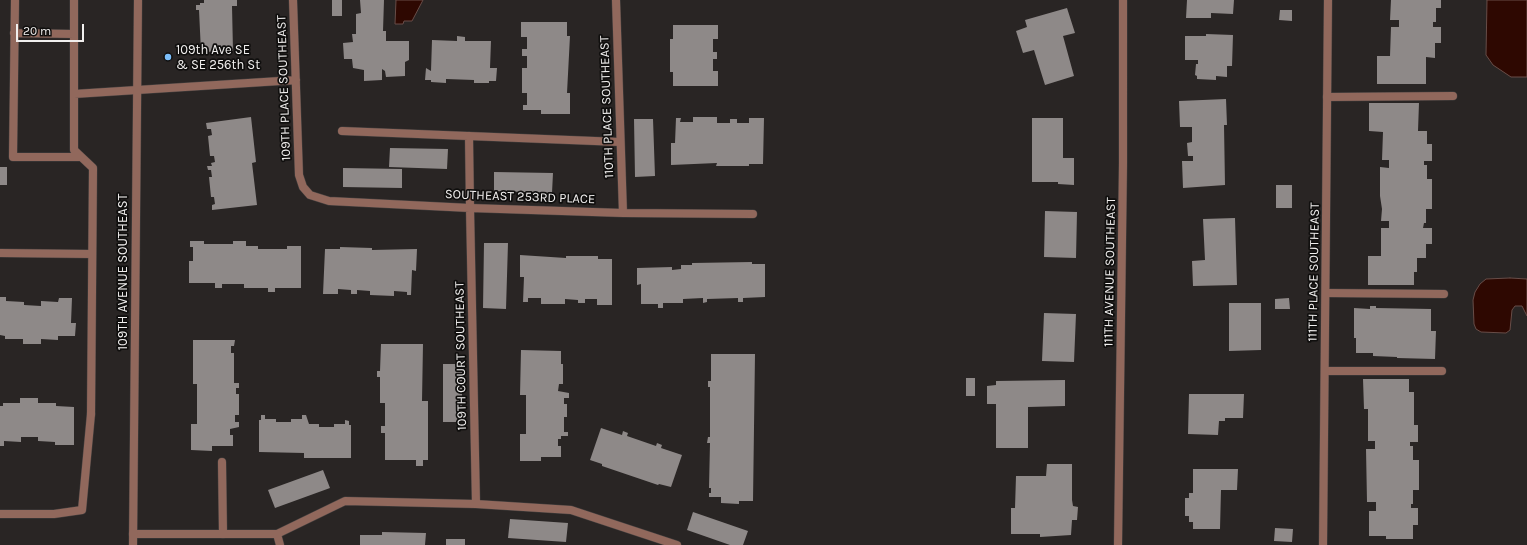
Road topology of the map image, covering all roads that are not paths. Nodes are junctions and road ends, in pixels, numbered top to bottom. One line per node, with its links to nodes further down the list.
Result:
1 (15, 0): 8 (street)
2 (74, 0): 9 (street)
3 (138, 0): 11 (street, 109TH AVENUE SOUTHEAST)
4 (293, 0): 10 (street, 109TH PLACE SOUTHEAST)
5 (616, 0): 17 (street, 110TH PLACE SOUTHEAST)
6 (1123, 0): 38 (street, 111TH AVENUE SOUTHEAST)
7 (1328, 0): 14 (street, 111TH PLACE SOUTHEAST)
8 (14, 33): 9 (street); 18 (street)
9 (74, 34): 12 (street)
10 (296, 80): 11 (street); 19 (street, 109TH PLACE SOUTHEAST)
11 (136, 90): 12 (street); 32 (street, 109TH AVENUE SOUTHEAST)
12 (74, 94): 18 (street)
13 (1453, 96): 14 (street)
14 (1327, 97): 25 (street, 111TH PLACE SOUTHEAST)
15 (342, 131): 16 (street)
16 (469, 136): 17 (street); 20 (street, 109TH COURT SOUTHEAST)
17 (620, 142): 21 (street, 110TH PLACE SOUTHEAST)
18 (81, 157): 24 (street)
19 (299, 175): 20 (street, SOUTHEAST 253RD PLACE)
20 (470, 208): 21 (street, SOUTHEAST 253RD PLACE); 30 (street, 109TH COURT SOUTHEAST)
21 (623, 213): 22 (street, SOUTHEAST 253RD PLACE)
22 (753, 214)
23 (0, 253): 24 (street)
24 (92, 254): 31 (street)
25 (1326, 293): 26 (street); 27 (street, 111TH PLACE SOUTHEAST)
26 (1444, 294)
27 (1325, 371): 28 (street); 39 (street, 111TH PLACE SOUTHEAST)
28 (1442, 371)
29 (222, 462): 33 (street)
30 (476, 504): 34 (street); 37 (street)
31 (0, 514)
32 (133, 534): 33 (street); 35 (street, 109TH AVENUE SOUTHEAST)
33 (223, 534): 34 (street)
34 (277, 534): 36 (street)
35 (133, 545)
36 (280, 545)
37 (677, 545)
38 (1118, 545)
39 (1323, 545)

